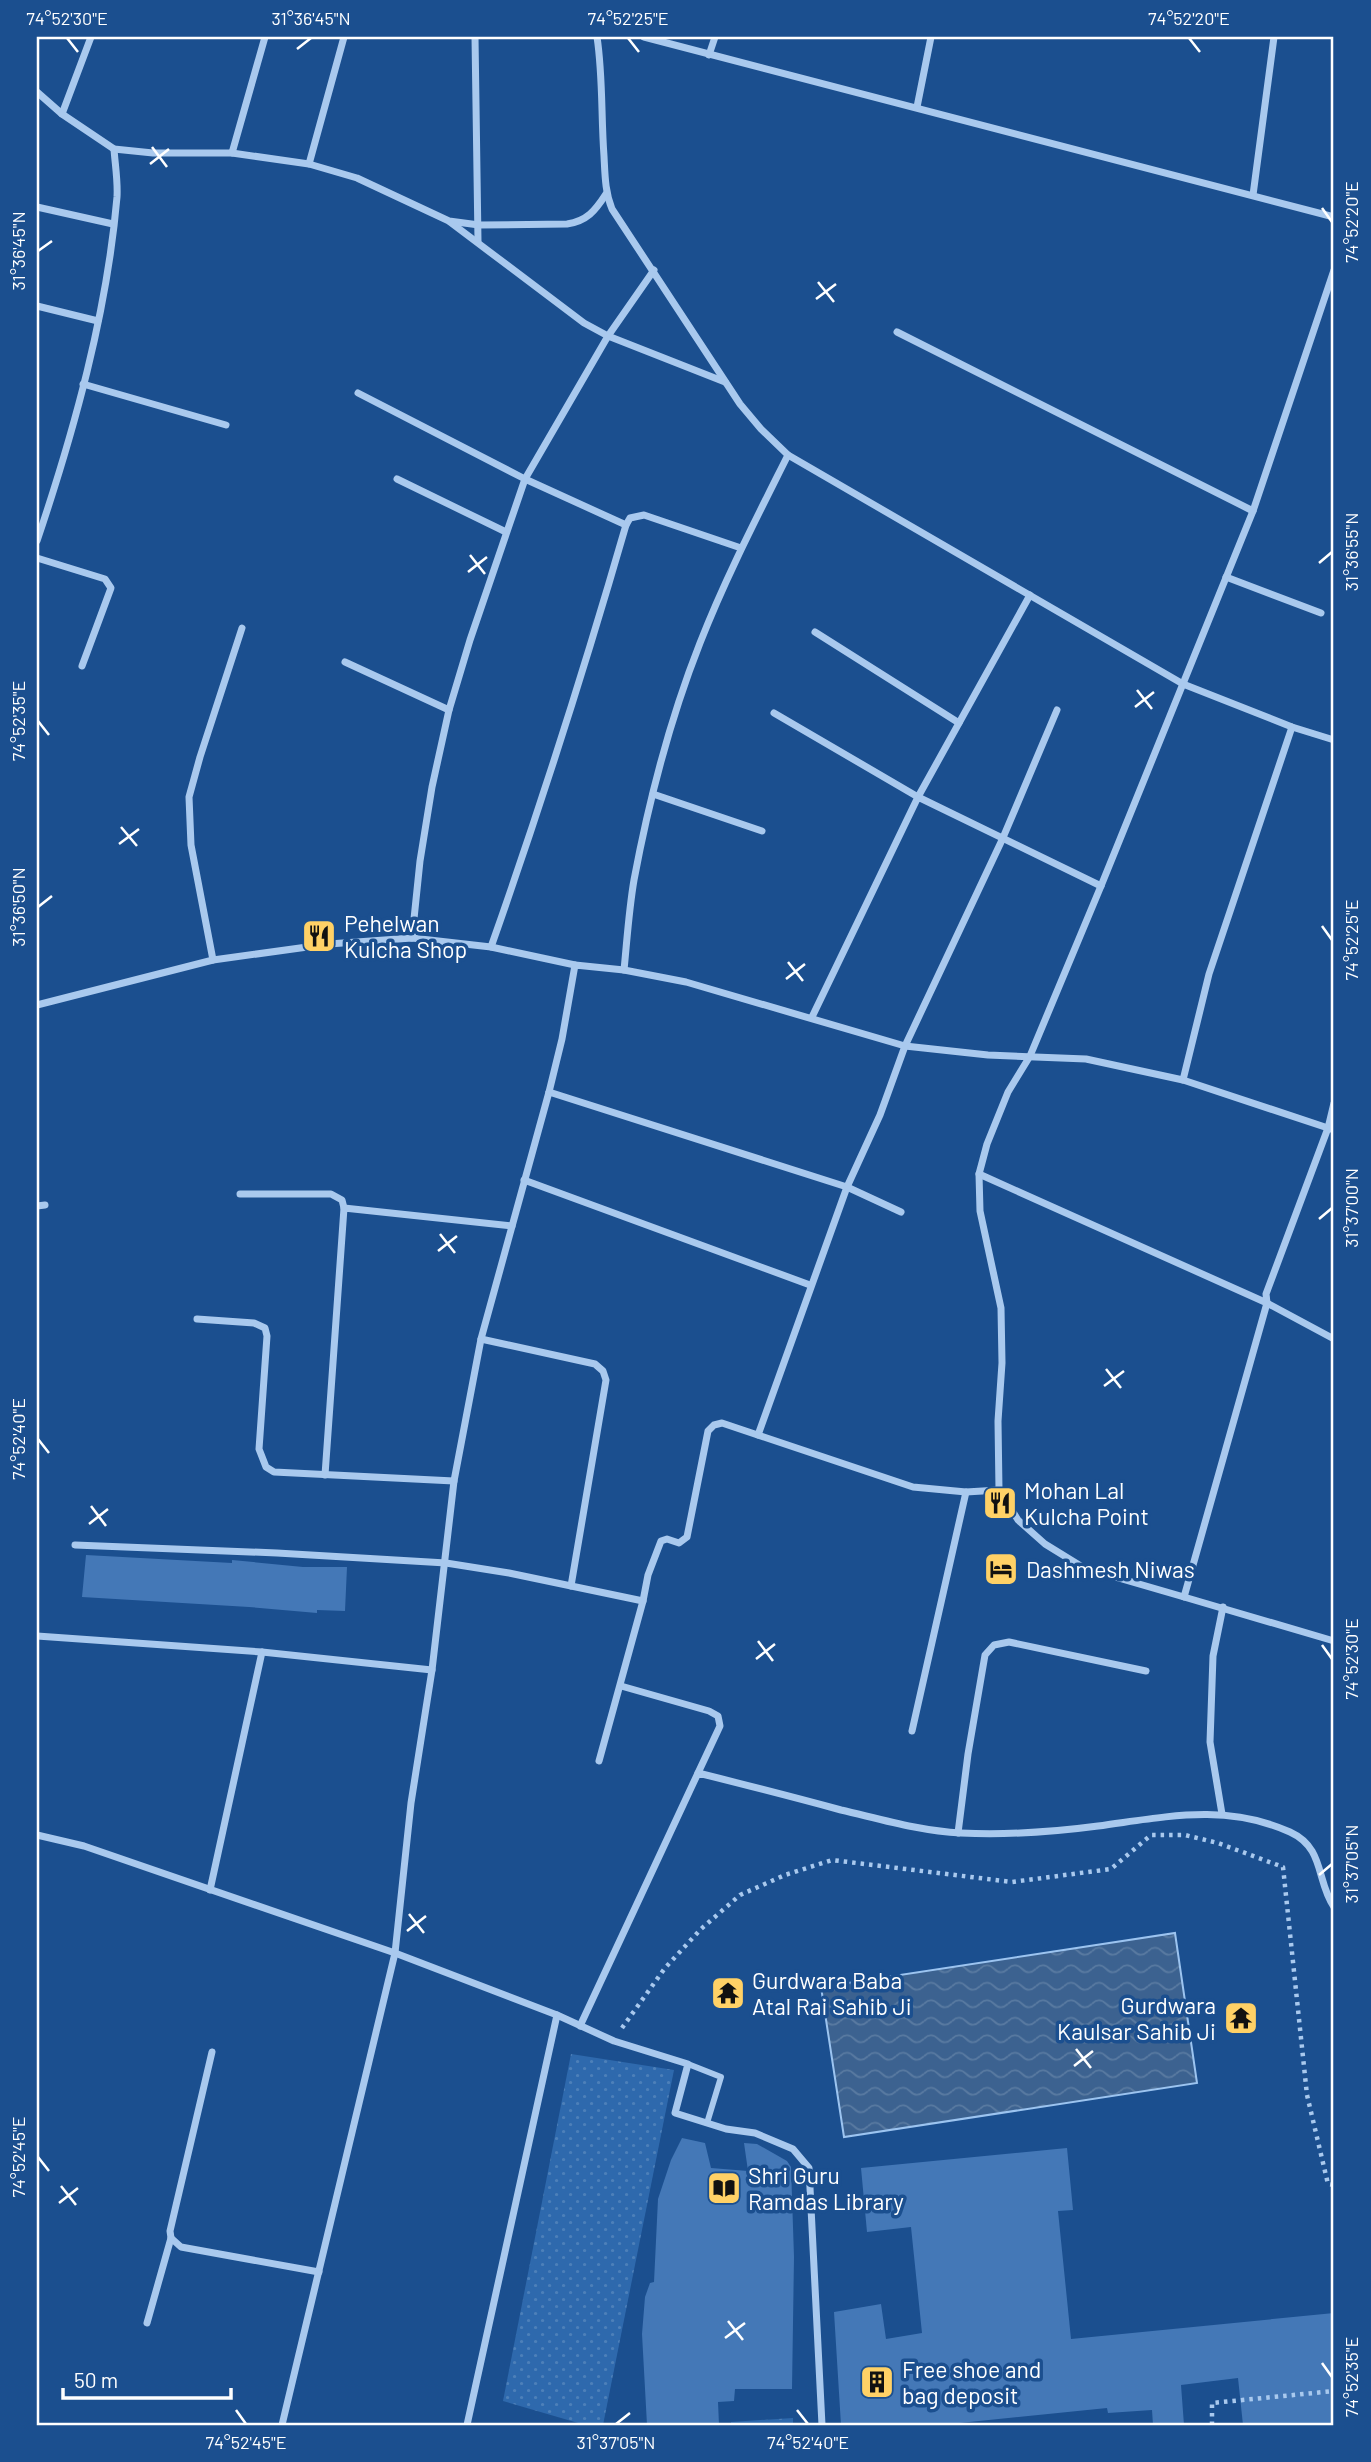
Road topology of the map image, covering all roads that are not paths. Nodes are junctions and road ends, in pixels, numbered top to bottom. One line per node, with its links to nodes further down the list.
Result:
1 (92, 37): 13 (street)
2 (265, 37): 15 (street)
3 (344, 37): 16 (street)
4 (475, 37): 23 (street)
5 (597, 37): 17 (street)
6 (644, 37): 10 (street)
7 (715, 37): 10 (street)
8 (931, 37): 12 (street)
9 (1274, 37): 18 (street)
10 (709, 55): 12 (street)
11 (37, 92): 13 (street)
12 (917, 107): 18 (street)
13 (62, 114): 14 (street)
14 (114, 149): 15 (street); 22 (street)
15 (232, 153): 16 (street)
16 (309, 164): 21 (street)
17 (606, 194): 23 (street); 25 (street)
18 (1254, 195): 20 (street)
19 (37, 207): 22 (street)
20 (1334, 217)
21 (449, 221): 23 (street); 24 (street)
22 (113, 224): 28 (street)
23 (479, 225): 24 (street)
24 (478, 241): 30 (street)
25 (654, 270): 30 (street); 31 (street)
26 (1334, 270): 38 (street)
27 (37, 306): 28 (street)
28 (99, 321): 32 (street)
29 (897, 332): 38 (street)
30 (608, 336): 31 (street); 37 (street)
31 (725, 382): 35 (street)
32 (83, 384): 34 (street); 41 (street)
33 (358, 393): 37 (street)
34 (226, 425)
35 (788, 455): 42 (street); 45 (street)
36 (397, 479): 40 (street)
37 (525, 479): 39 (street); 40 (street)
38 (1253, 511): 44 (street)
39 (626, 525): 42 (street); 64 (street)
40 (506, 532): 52 (street)
41 (37, 541)
42 (741, 548): 58 (street)
43 (37, 558): 50 (street)
44 (1226, 577): 46 (street); 51 (street)
45 (1030, 595): 51 (street); 55 (street)
46 (1321, 613)
47 (242, 628): 65 (street)
48 (814, 632): 55 (street)
49 (345, 662): 52 (street)
50 (82, 666)
51 (1184, 684): 56 (street); 62 (street)
52 (449, 710): 63 (street)
53 (1057, 710): 61 (street)
54 (774, 713): 59 (street)
55 (959, 723): 59 (street)
56 (1292, 727): 57 (street); 72 (street)
57 (1334, 740)
58 (653, 794): 60 (street); 67 (street)
59 (918, 797): 61 (street); 69 (street)
60 (762, 831)
61 (1002, 840): 62 (street); 70 (street)
62 (1101, 886): 71 (street)
63 (412, 938): 64 (street); 65 (street)
64 (491, 947): 66 (street)
65 (213, 960): 68 (street)
66 (575, 965): 67 (street); 73 (street)
67 (624, 970): 69 (street)
68 (37, 1004)
69 (812, 1017): 70 (street)
70 (905, 1046): 71 (street); 78 (street)
71 (1030, 1056): 72 (street); 76 (street)
72 (1184, 1080): 75 (street)
73 (549, 1092): 77 (street); 78 (street)
74 (1334, 1104): 75 (street)
75 (1331, 1129): 84 (street)
76 (979, 1174): 84 (street); 91 (street)
77 (524, 1180): 82 (street); 83 (street)
78 (847, 1186): 81 (street); 83 (street)
79 (240, 1194): 80 (street)
80 (344, 1208): 82 (street); 89 (street)
81 (901, 1212)
82 (512, 1226): 86 (street)
83 (810, 1284): 88 (street)
84 (1266, 1303): 87 (street); 96 (street)
85 (197, 1319): 89 (street)
86 (481, 1339): 90 (street); 95 (street)
87 (1334, 1339)
88 (758, 1435): 92 (street); 97 (street)
89 (325, 1475): 90 (street)
90 (454, 1481): 94 (street)
91 (999, 1490): 92 (street); 96 (street)
92 (966, 1492): 105 (street)
93 (75, 1545): 94 (street)
94 (446, 1563): 95 (street); 102 (street)
95 (571, 1586): 97 (street)
96 (1184, 1597): 98 (street)
97 (643, 1601): 104 (street)
98 (1223, 1607): 100 (street); 108 (street)
99 (37, 1636): 101 (street)
100 (1334, 1641)
101 (262, 1652): 102 (street); 111 (street)
102 (432, 1670): 113 (street)
103 (1146, 1671): 109 (street)
104 (621, 1686): 106 (street); 107 (street)
105 (912, 1731)
106 (600, 1760)
107 (698, 1773): 109 (street); 115 (street)
108 (1222, 1814): 109 (street); 112 (street)
109 (958, 1833)
110 (37, 1835): 111 (street)
111 (210, 1890): 113 (street)
112 (1334, 1907)
113 (395, 1953): 114 (street); 120 (street)
114 (557, 2015): 115 (street); 123 (street)
115 (580, 2026): 117 (street)
116 (212, 2052): 119 (street)
117 (688, 2064): 118 (street); 118 (street)
118 (707, 2123): 124 (street)
119 (171, 2238): 120 (street); 121 (street)
120 (319, 2272): 122 (street)
121 (147, 2323)
122 (282, 2425)
123 (467, 2425)
124 (822, 2425)

